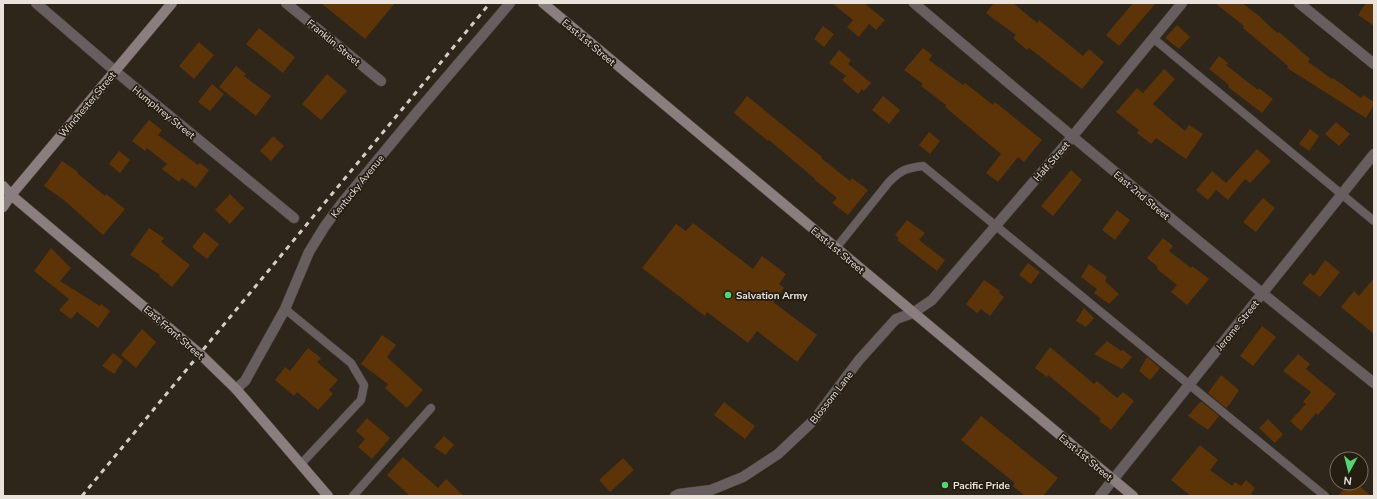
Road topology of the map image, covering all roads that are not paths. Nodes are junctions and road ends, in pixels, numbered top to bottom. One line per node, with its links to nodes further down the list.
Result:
1 (36, 3): 11 (street, Humphrey Street)
2 (172, 3): 11 (street, Winchester Street)
3 (286, 3): 12 (street, Franklin Street)
4 (510, 3): 24 (street, Kentucky Avenue)
5 (543, 3): 22 (street, East 1st Street)
6 (1182, 3): 9 (street, Half Street)
7 (1299, 3): 10 (street)
8 (918, 4): 13 (street, East 2nd Street)
9 (1154, 39): 13 (street, Half Street); 17 (lane)
10 (1374, 64)
11 (115, 71): 16 (street, Winchester Street); 19 (street, Humphrey Street)
12 (381, 81)
13 (1072, 137): 21 (street, Half Street); 23 (street, East 2nd Street)
14 (1374, 154): 17 (street, Jerome Street)
15 (3, 186): 16 (street, East Front Street)
16 (10, 195): 18 (street, Winchester Street); 28 (street, East Front Street)
17 (1342, 195): 20 (lane); 23 (street, Jerome Street)
18 (3, 207)
19 (294, 218)
20 (1374, 221)
21 (996, 226): 22 (lane); 25 (street, Half Street); 27 (lane)
22 (836, 248): 25 (street, East 1st Street)
23 (1262, 294): 26 (street, East 2nd Street); 27 (street, Jerome Street)
24 (285, 309): 28 (street, Kentucky Avenue); 30 (lane)
25 (913, 313): 31 (street, East 1st Street); 34 (street, Blossom Lane)
26 (1374, 383)
27 (1190, 384): 31 (street, Jerome Street); 37 (lane)
28 (236, 389): 30 (street, East Front Street)
29 (431, 408): 33 (lane)
30 (301, 464): 32 (street, East Front Street)
31 (1113, 480): 35 (street, Jerome Street); 36 (street, East 1st Street)
32 (328, 496)
33 (353, 496)
34 (675, 496)
35 (1100, 496)
36 (1133, 496)
37 (1325, 496)

